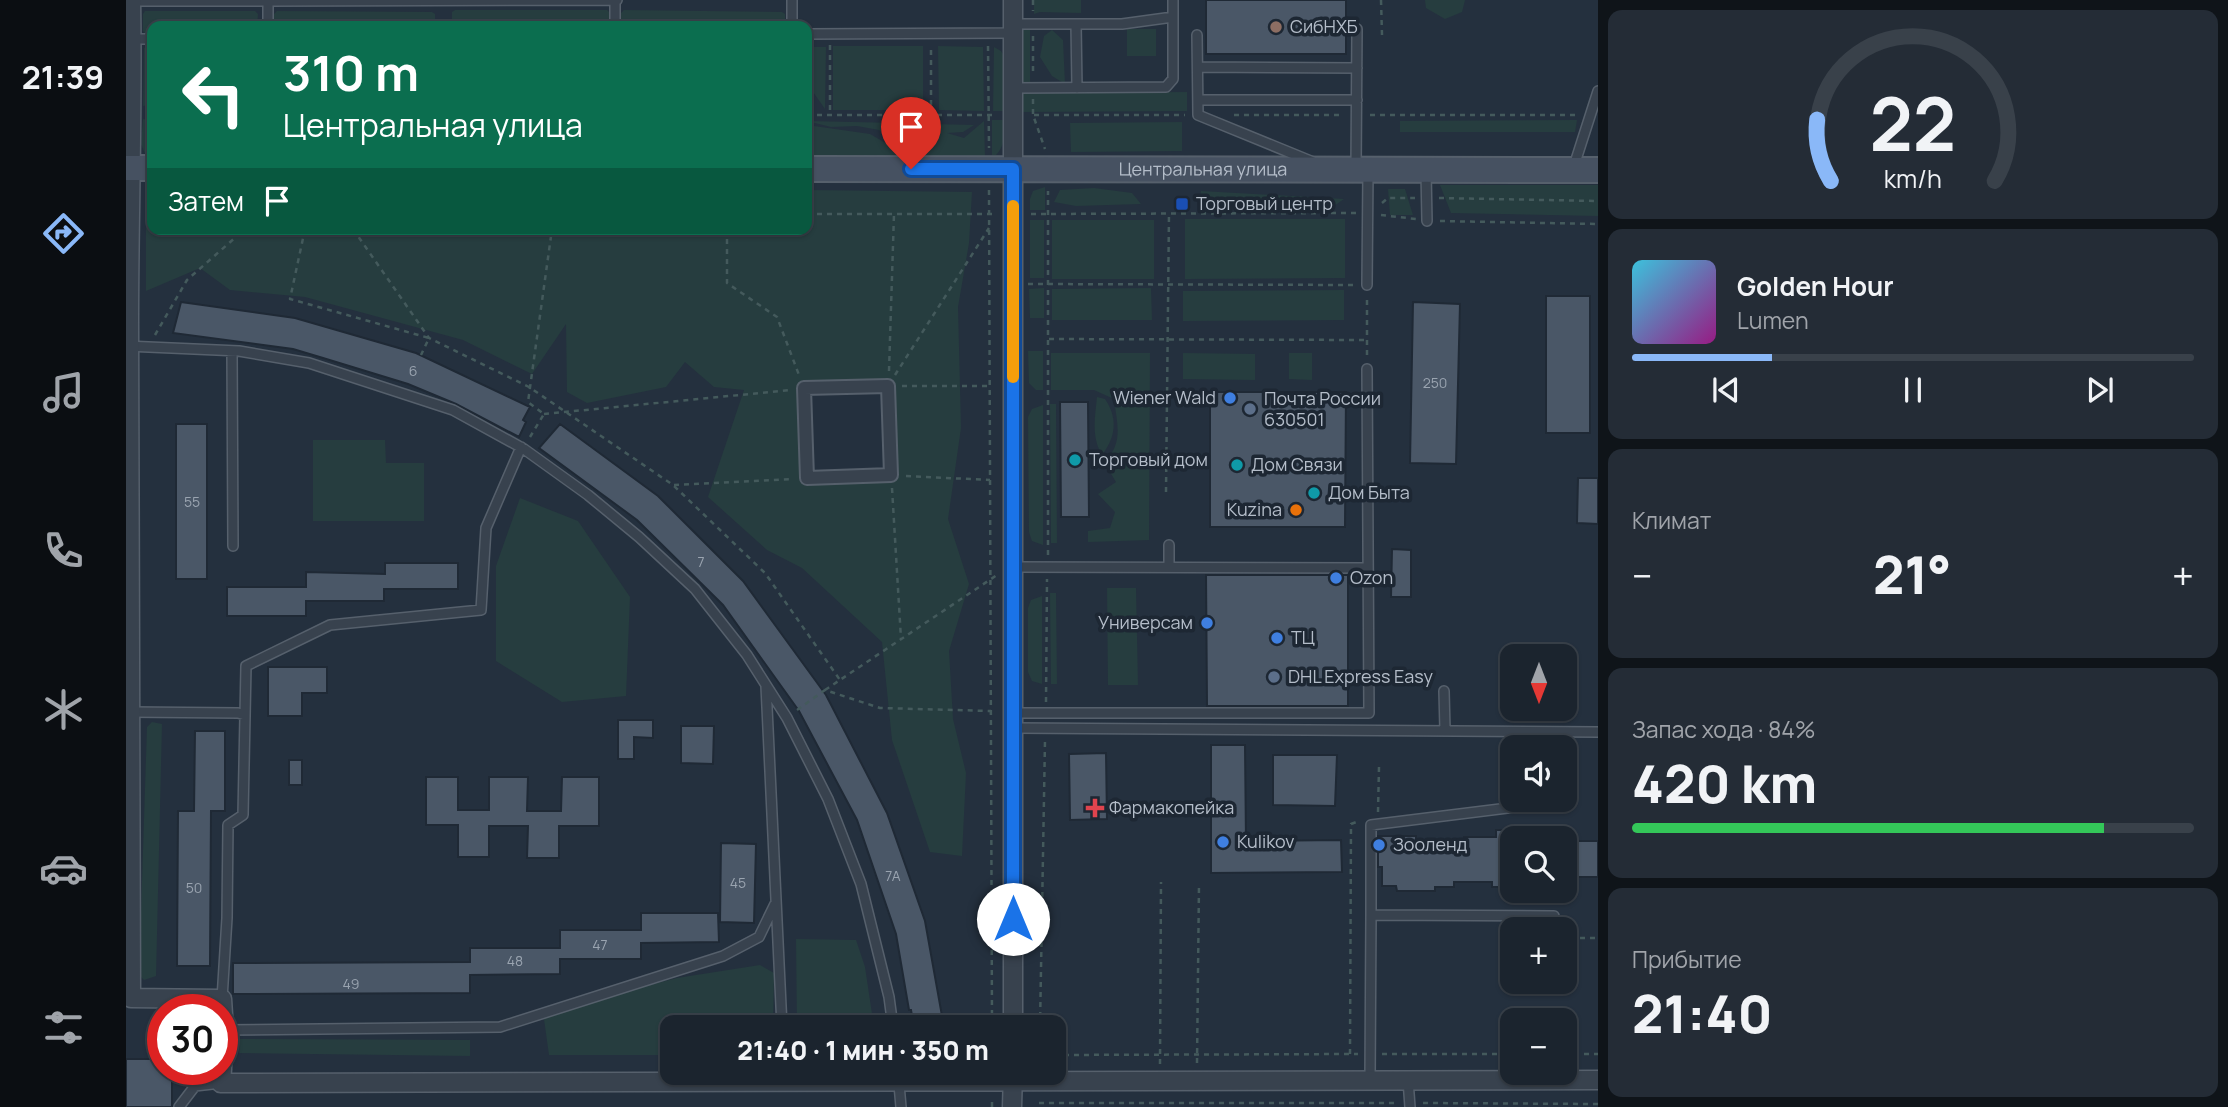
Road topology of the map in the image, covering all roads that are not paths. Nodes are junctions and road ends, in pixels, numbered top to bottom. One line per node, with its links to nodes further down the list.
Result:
1 (129, 0): 6 (lane); 16 (street)
2 (616, 0): 6 (lane); 9 (lane)
3 (792, 0): 10 (lane)
4 (1013, 0): 12 (street)
5 (1173, 0): 7 (lane)
6 (268, 1): 8 (lane)
7 (1173, 17): 11 (lane); 21 (lane)
8 (268, 21)
9 (615, 21)
10 (792, 21)
11 (1076, 24): 12 (lane); 21 (lane)
12 (1013, 28): 14 (lane); 20 (street)
13 (1357, 29): 19 (lane)
14 (812, 34)
15 (1197, 35): 18 (lane)
16 (129, 39): 17 (lane); 25 (street)
17 (147, 39)
18 (1198, 68): 19 (lane); 23 (lane)
19 (1357, 68): 24 (lane)
20 (1013, 88): 21 (lane); 27 (street)
21 (1077, 88)
22 (1598, 91): 30 (lane)
23 (1198, 100): 24 (lane); 28 (lane)
24 (1357, 100): 28 (lane)
25 (136, 168): 34 (street)
26 (812, 169): 27 (main road, Центральная улица)
27 (1001, 169): 28 (main road, Центральная улица); 41 (street)
28 (1352, 170): 29 (main road, Центральная улица); 33 (lane)
29 (1426, 170): 30 (main road, Центральная улица); 32 (lane)
30 (1573, 170): 31 (main road, Центральная улица)
31 (1598, 170)
32 (1427, 221)
33 (1367, 285)
34 (127, 346): 35 (lane); 46 (street)
35 (232, 351): 37 (lane); 40 (lane)
36 (1367, 369): 43 (lane)
37 (522, 448): 44 (lane); 47 (lane)
38 (807, 478): 38 (street)
39 (1169, 545): 42 (lane)
40 (233, 546)
41 (1013, 567): 42 (lane); 48 (street)
42 (1169, 567): 43 (lane)
43 (1368, 568): 48 (lane)
44 (766, 684): 52 (lane); 59 (lane)
45 (1444, 691): 49 (lane)
46 (131, 712): 47 (lane); 56 (street)
47 (245, 715): 55 (lane)
48 (1014, 721): 49 (lane); 60 (street)
49 (1445, 730): 50 (lane)
50 (1598, 733)
51 (1500, 809): 53 (lane)
52 (775, 904): 58 (lane); 61 (lane)
53 (1371, 915): 54 (lane); 65 (lane)
54 (1554, 916)
55 (222, 994)
56 (129, 998): 57 (street)
57 (147, 998)
58 (781, 1015)
59 (891, 1015)
60 (1013, 1015)
61 (238, 1030)
62 (238, 1074): 63 (street)
63 (660, 1077)
64 (1066, 1078): 65 (street)
65 (1370, 1080): 66 (street)
66 (1408, 1080): 67 (street); 71 (lane)
67 (1598, 1080)
68 (197, 1085): 72 (lane)
69 (899, 1085): 73 (lane)
70 (1013, 1085): 74 (street)
71 (1410, 1105)
72 (179, 1107)
73 (901, 1107)
74 (1013, 1107)

